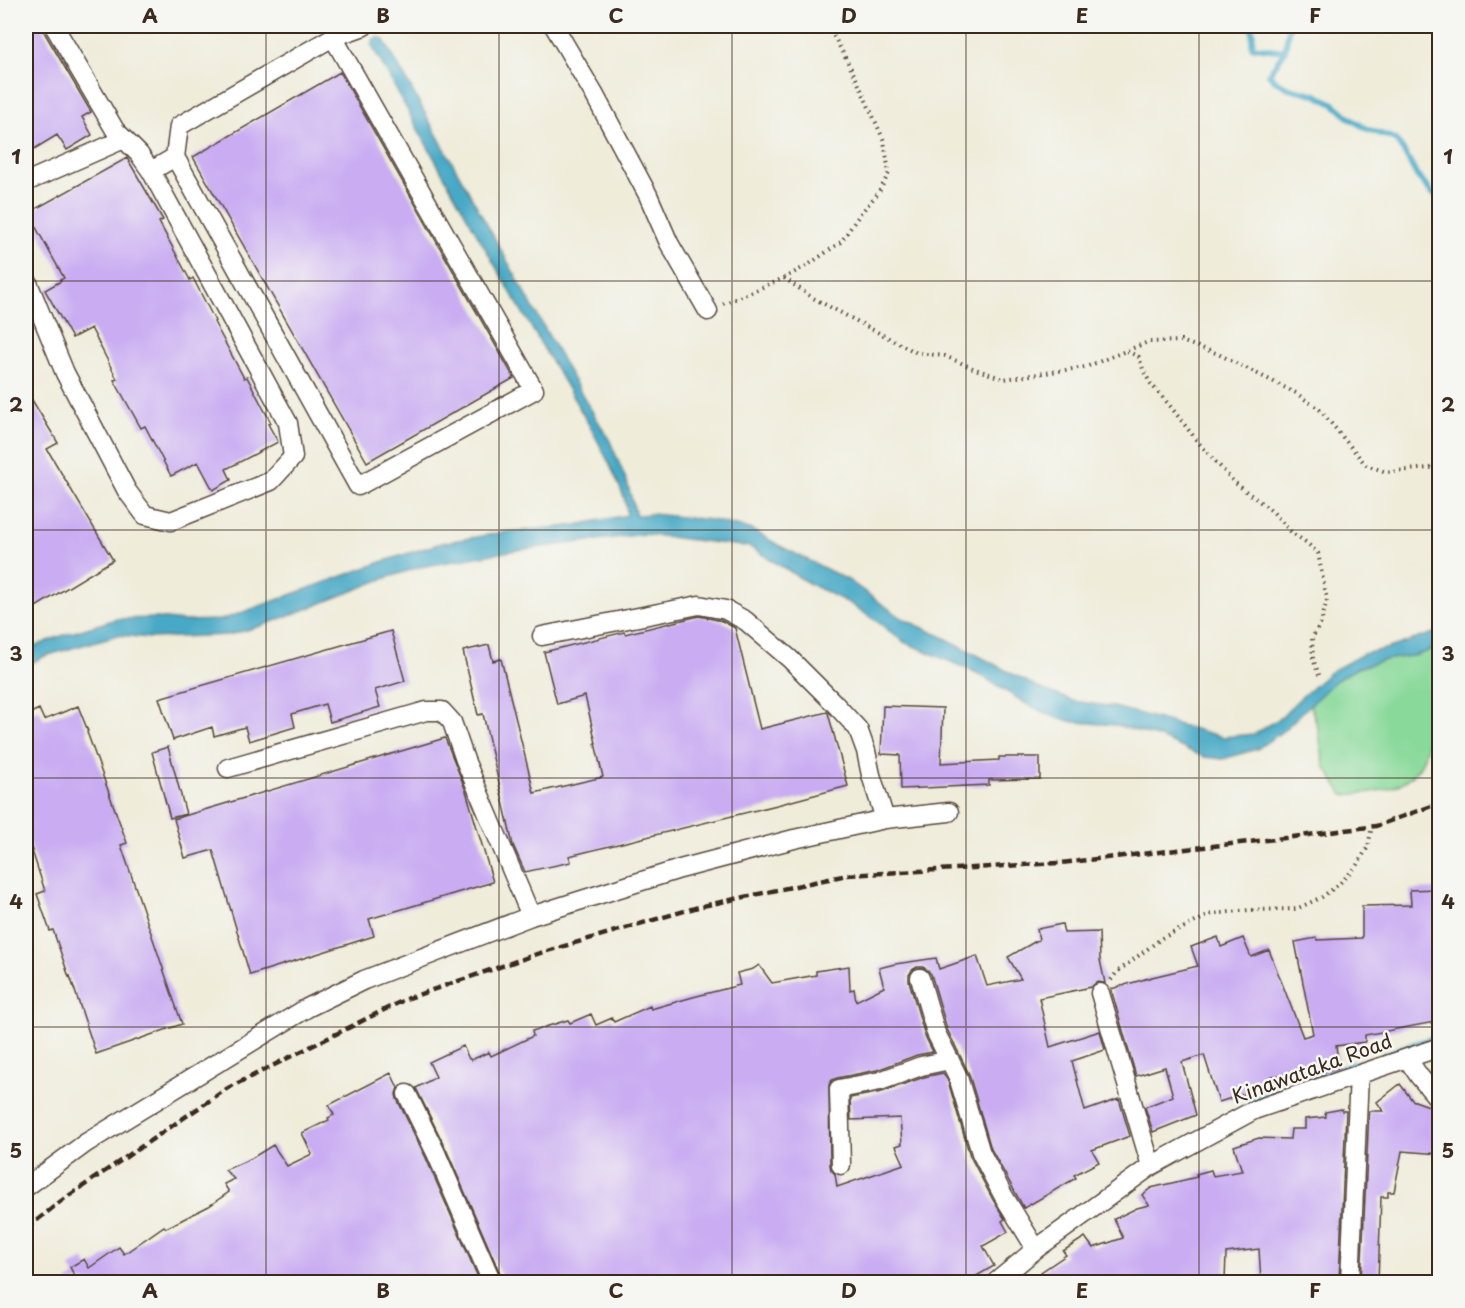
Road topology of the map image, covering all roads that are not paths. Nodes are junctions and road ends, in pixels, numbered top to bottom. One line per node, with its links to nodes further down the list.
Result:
1 (54, 26): 5 (street)
2 (364, 26): 4 (street)
3 (554, 26): 10 (street)
4 (333, 37): 6 (street); 6 (street)
5 (124, 139): 7 (street); 8 (street)
6 (175, 157): 7 (street)
7 (151, 171): 9 (street)
8 (26, 182)
9 (26, 278)
10 (708, 311)
11 (542, 636): 14 (street)
12 (228, 768): 15 (street)
13 (949, 812): 14 (street)
14 (885, 819): 15 (street)
15 (531, 916): 26 (street)
16 (920, 978): 20 (street)
17 (1100, 993): 25 (street)
18 (1440, 1047): 19 (street, Kinawataka Road)
19 (1407, 1058): 21 (street, Kinawataka Road); 23 (street)
20 (950, 1060): 24 (street); 27 (street)
21 (1359, 1074): 25 (street, Kinawataka Road); 30 (street)
22 (407, 1094): 28 (street)
23 (1440, 1101)
24 (841, 1165)
25 (1151, 1166): 27 (street, Kinawataka Road)
26 (26, 1187)
27 (1036, 1249): 29 (street, Kinawataka Road)
28 (492, 1282)
29 (996, 1282)
30 (1350, 1282)

